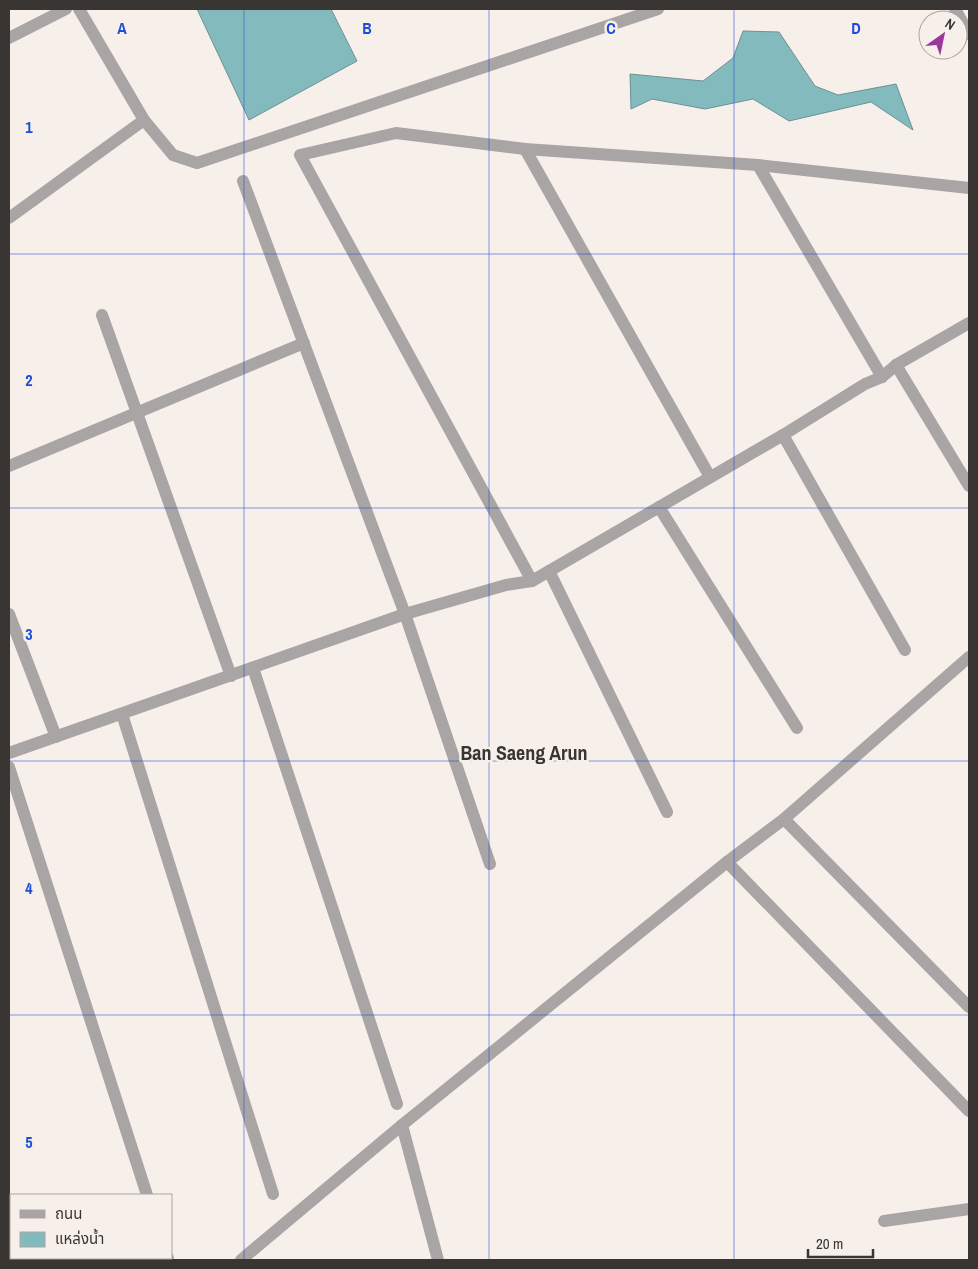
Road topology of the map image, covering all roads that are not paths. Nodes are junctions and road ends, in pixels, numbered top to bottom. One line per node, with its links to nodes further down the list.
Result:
1 (66, 9): 6 (street)
2 (79, 9): 7 (street)
3 (658, 9): 7 (street)
4 (955, 9): 5 (street)
5 (969, 34)
6 (9, 38)
7 (144, 120): 12 (street)
8 (525, 149): 9 (street); 21 (street); 25 (street)
9 (758, 164): 11 (street); 17 (street)
10 (243, 181): 15 (street)
11 (969, 188)
12 (9, 218)
13 (102, 315): 18 (street)
14 (968, 327): 16 (street)
15 (304, 343): 18 (street); 27 (street)
16 (896, 365): 17 (street); 22 (street)
17 (882, 377): 19 (street)
18 (137, 414): 20 (street); 31 (street)
19 (783, 435): 21 (street); 28 (street)
20 (9, 466)
21 (710, 477): 23 (street)
22 (969, 486)
23 (659, 507): 24 (street); 33 (street)
24 (548, 571): 25 (street); 37 (street)
25 (532, 581): 27 (street)
26 (9, 614): 34 (street)
27 (405, 614): 30 (street); 40 (street)
28 (905, 650)
29 (967, 663): 38 (street)
30 (253, 668): 31 (street); 42 (street)
31 (231, 676): 32 (street)
32 (122, 714): 34 (street); 46 (street)
33 (797, 728)
34 (56, 737): 35 (street)
35 (9, 753)
36 (9, 767): 45 (street)
37 (667, 812)
38 (784, 819): 39 (street); 41 (street)
39 (727, 862): 43 (street); 44 (street)
40 (490, 864)
41 (969, 1008)
42 (397, 1104)
43 (969, 1111)
44 (402, 1125): 49 (street); 50 (street)
45 (147, 1194)
46 (273, 1194)
47 (969, 1209): 48 (street)
48 (884, 1221)
49 (241, 1260)
50 (438, 1260)

